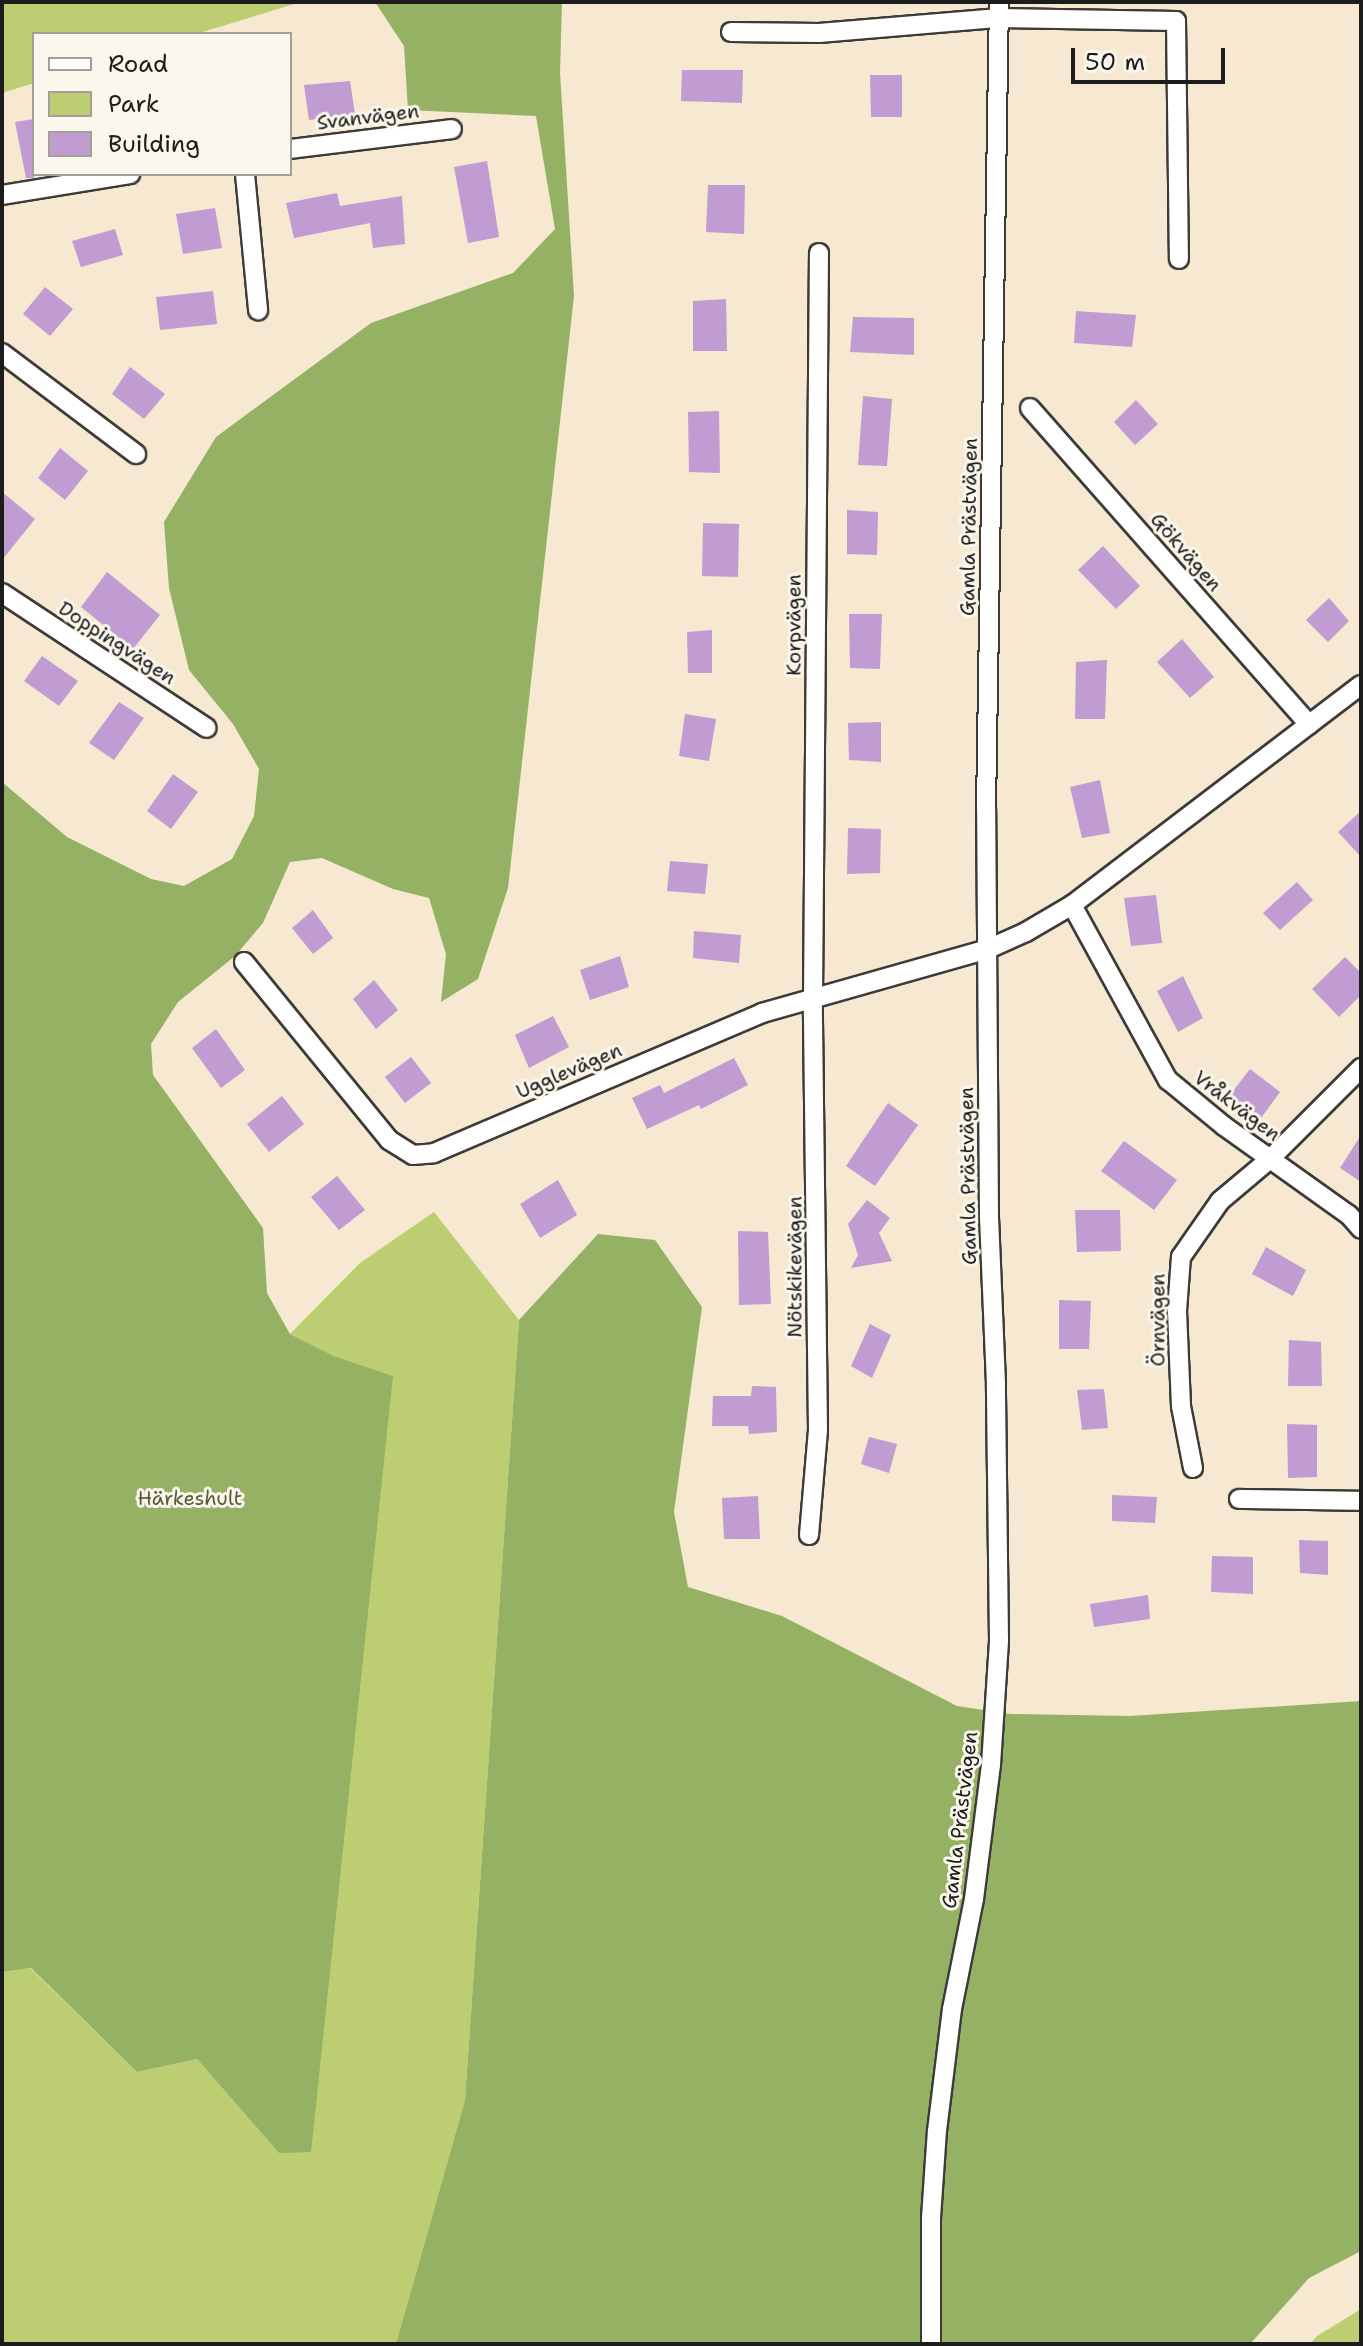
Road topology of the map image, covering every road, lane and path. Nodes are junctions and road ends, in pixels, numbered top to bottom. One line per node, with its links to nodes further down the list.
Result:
1 (999, 10): 2 (street); 9 (street); 19 (street, Gamla Prästvägen)
2 (731, 32)
3 (452, 129): 4 (street, Svanvägen)
4 (292, 149)
5 (118, 176): 7 (street)
6 (245, 176): 10 (street)
7 (2, 195)
8 (819, 253): 21 (street, Korpvägen)
9 (1179, 259)
10 (258, 310)
11 (2, 353): 13 (street)
12 (1030, 408): 16 (street, Gökvägen)
13 (136, 454)
14 (2, 593): 17 (street, Doppingvägen)
15 (1361, 685): 16 (street)
16 (1309, 725): 18 (street)
17 (207, 728)
18 (1072, 905): 19 (street); 23 (street, Vråkvägen)
19 (988, 949): 21 (street, Ugglevägen); 29 (street, Gamla Prästvägen)
20 (244, 962): 21 (street, Ugglevägen)
21 (813, 998): 28 (street, Nötskikevägen)
22 (1361, 1068): 23 (street, Örnvägen)
23 (1270, 1159): 24 (street, Vråkvägen); 25 (street, Örnvägen)
24 (1361, 1229)
25 (1193, 1468)
26 (1239, 1499): 27 (street)
27 (1361, 1501)
28 (809, 1535)
29 (931, 2344)

